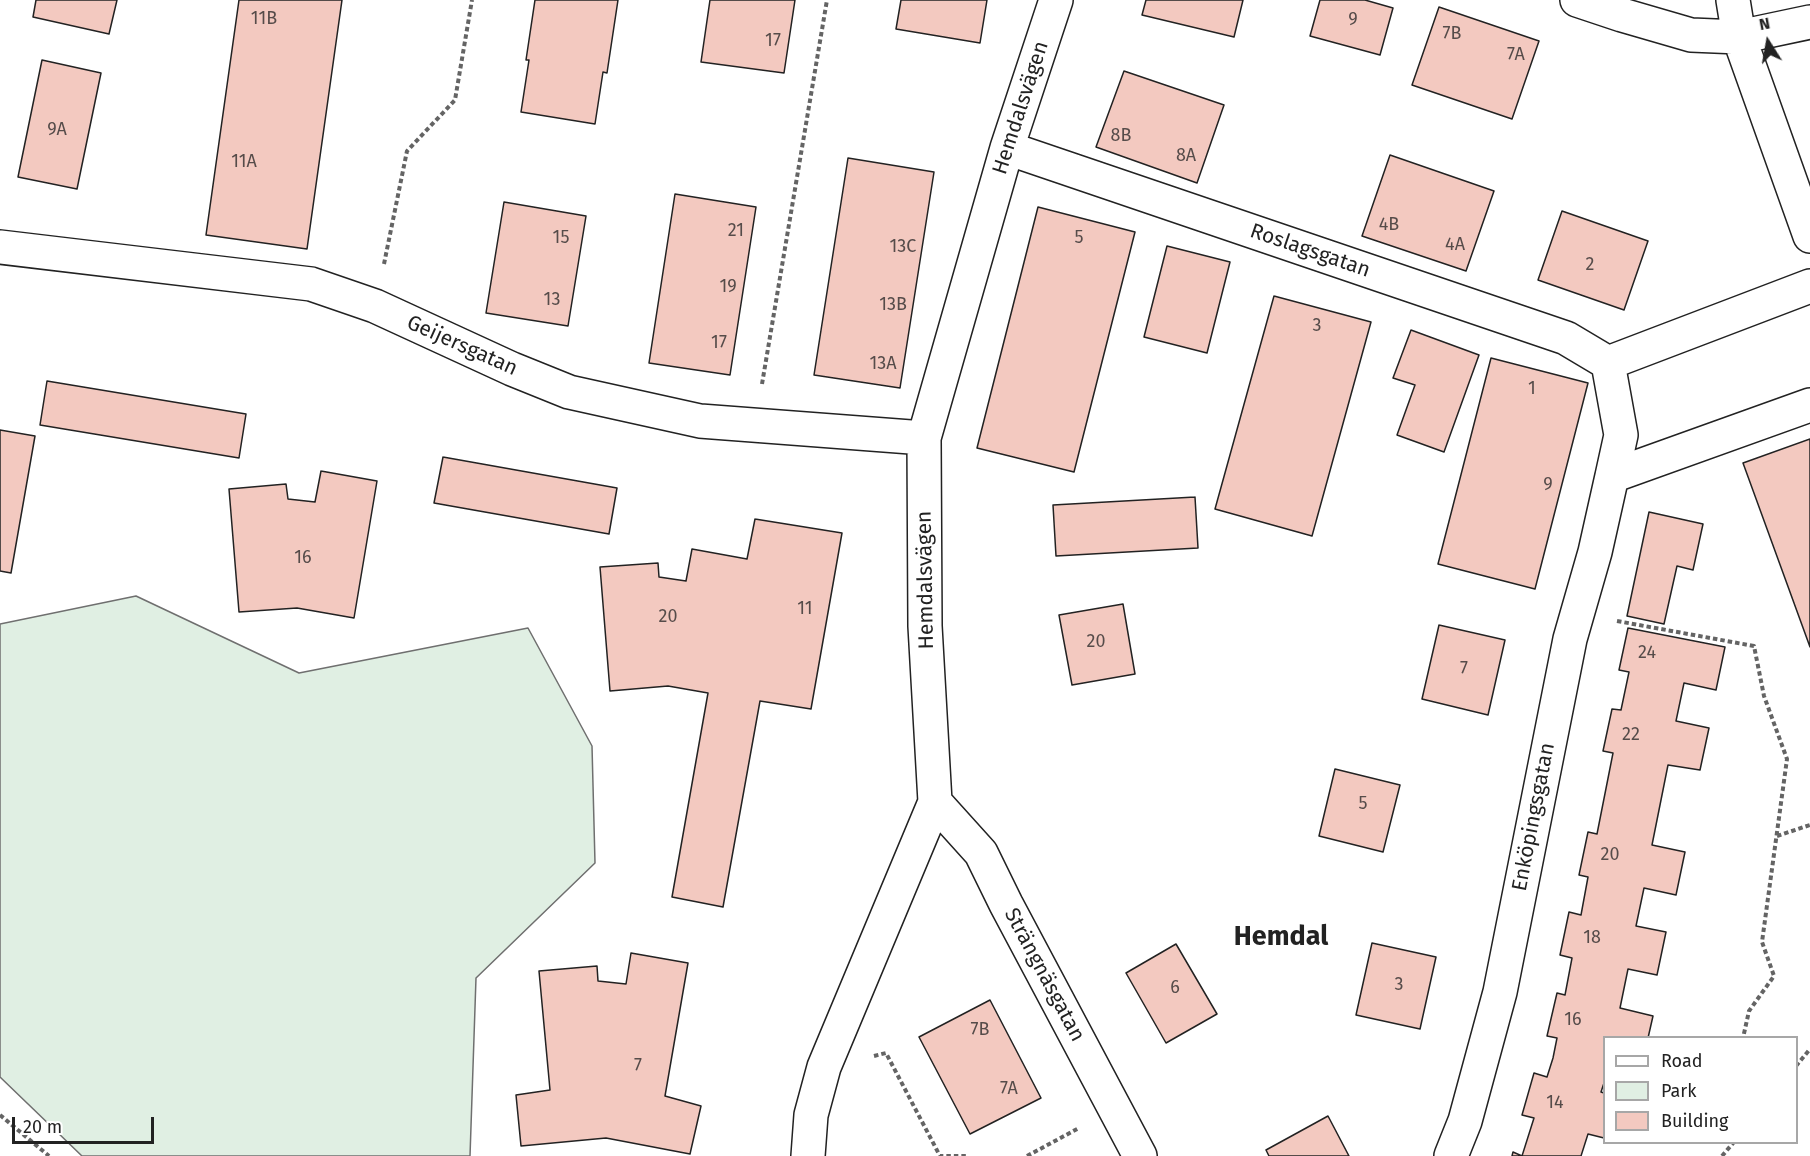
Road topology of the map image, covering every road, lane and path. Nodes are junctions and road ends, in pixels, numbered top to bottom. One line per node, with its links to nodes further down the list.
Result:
1 (472, 0): 12 (path)
2 (827, 0): 15 (path)
3 (1056, 0): 8 (street, Hemdalsvägen)
4 (1577, 0): 7 (street)
5 (1732, 0): 7 (street)
6 (1810, 22): 7 (street)
7 (1739, 37): 9 (street)
8 (1007, 148): 13 (street, Roslagsgatan); 16 (street, Hemdalsvägen)
9 (1810, 236)
10 (0, 247): 12 (street, Geijersgatan)
11 (1810, 286): 13 (street)
12 (375, 306): 15 (street, Geijersgatan)
13 (1608, 363): 17 (street)
14 (1810, 405): 17 (street)
15 (755, 426): 16 (street, Geijersgatan)
16 (924, 438): 19 (street, Hemdalsvägen)
17 (1611, 476): 34 (street, Enköpingsgatan)
18 (1616, 620): 21 (path)
19 (935, 802): 25 (street, Hemdalsvägen); 26 (street, Strängnäsgatan)
20 (1810, 825): 21 (path)
21 (1777, 836): 22 (path)
22 (1743, 1036)
23 (1810, 1049): 24 (path)
24 (1798, 1065)
25 (824, 1067): 30 (street, Hemdalsvägen); 31 (path)
26 (1115, 1109): 32 (path); 33 (street, Strängnäsgatan)
27 (0, 1115): 29 (path)
28 (1733, 1144): 35 (path)
29 (48, 1156)
30 (808, 1156)
31 (968, 1156)
32 (1027, 1156)
33 (1140, 1156)
34 (1451, 1156)
35 (1722, 1156)

